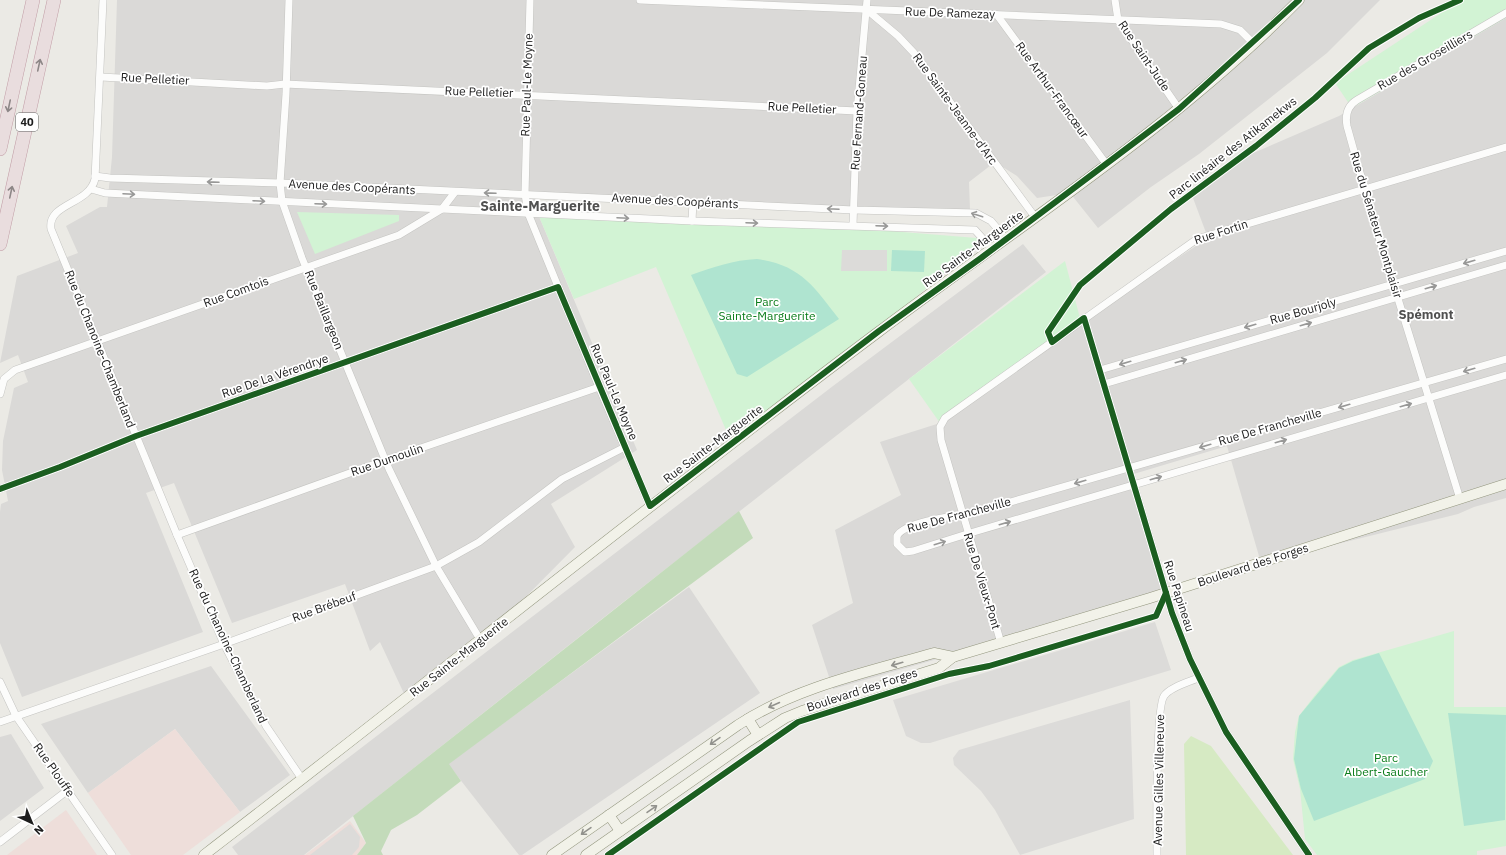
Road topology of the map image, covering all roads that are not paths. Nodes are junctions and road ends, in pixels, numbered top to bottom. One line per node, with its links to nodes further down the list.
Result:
1 (33, 0): 22 (highway, 40, one-way to 22)
2 (54, 0): 39 (highway, 40, one-way to 2)
3 (103, 0): 15 (street)
4 (289, 0): 16 (street, Rue Baillargeon)
5 (530, 0): 17 (street, Rue Paul-Le Moyne)
6 (640, 0): 10 (street, Rue De Ramezay)
7 (867, 0): 10 (street, Rue Fernand-Goneau)
8 (1115, 0): 13 (street, Rue Saint-Jude)
9 (1299, 0): 14 (main road, Rue Sainte-Marguerite)
10 (867, 10): 12 (street, Rue De Ramezay); 19 (street, Rue Fernand-Goneau); 35 (street, Rue Sainte-Jeanne-d'Arc)
11 (1506, 12): 20 (street, Rue des Groseilliers)
12 (997, 15): 13 (street, Rue De Ramezay); 23 (street, Rue Arthur-Francœur)
13 (1118, 20): 14 (street, Rue De Ramezay); 18 (street, Rue Saint-Jude)
14 (1253, 43): 18 (main road, Rue Sainte-Marguerite)
15 (101, 77): 16 (street, Rue Pelletier); 24 (street)
16 (285, 84): 17 (street, Rue Pelletier); 25 (street, Rue Baillargeon)
17 (526, 94): 19 (street, Rue Pelletier); 29 (street, Rue Paul-Le Moyne)
18 (1179, 109): 23 (main road, Rue Sainte-Marguerite)
19 (857, 110): 33 (street, Rue Fernand-Goneau)
20 (1347, 111): 27 (street, Rue du Sénateur Montplaisir)
21 (1506, 147): 27 (street, Rue Fortin)
22 (0, 149)
23 (1107, 165): 35 (main road, Rue Sainte-Marguerite)
24 (95, 176): 25 (street, Avenue des Coopérants, one-way to 24); 26 (street)
25 (280, 183): 28 (street, Avenue des Coopérants); 30 (street, Rue Baillargeon)
26 (91, 189): 30 (street, Avenue des Coopérants, one-way to 30); 48 (street, Rue du Chanoine-Chamberland)
27 (1364, 189): 44 (street, Rue du Sénateur Montplaisir); 47 (street, Rue Fortin)
28 (455, 192): 29 (street, Avenue des Coopérants, one-way to 28); 32 (street, Rue Comtois)
29 (525, 194): 31 (street, Avenue des Coopérants); 34 (street, Rue Paul-Le Moyne)
30 (282, 201): 32 (street, Avenue des Coopérants, one-way to 32); 43 (street, Rue Baillargeon)
31 (693, 202): 33 (street, Avenue des Coopérants, one-way to 31); 36 (street)
32 (442, 209): 34 (street, Avenue des Coopérants); 43 (street, Rue Comtois)
33 (854, 210): 37 (street, Rue Fernand-Goneau); 38 (street, Avenue des Coopérants, one-way to 33)
34 (528, 213): 36 (street, Avenue des Coopérants, one-way to 36); 45 (street, Rue Paul-Le Moyne)
35 (1035, 217): 38 (main road, Rue Sainte-Marguerite)
36 (692, 221): 37 (street, Avenue des Coopérants, one-way to 37)
37 (853, 225): 40 (street, Avenue des Coopérants, one-way to 40)
38 (1006, 239): 40 (main road, Rue Sainte-Marguerite)
39 (0, 244)
40 (992, 249): 67 (main road, Rue Sainte-Marguerite)
41 (1506, 251): 44 (street, Rue Bourjoly, one-way to 44)
42 (1506, 265): 46 (street, Rue Bourjoly, one-way to 42)
43 (306, 267): 48 (street, Rue Comtois); 50 (street, Rue Baillargeon)
44 (1393, 284): 46 (street, Rue du Sénateur Montplaisir); 51 (street, Rue Bourjoly, one-way to 51)
45 (558, 287): 50 (street, Rue De La Vérendrye); 55 (street, Rue Paul-Le Moyne)
46 (1397, 297): 53 (street, Rue du Sénateur Montplaisir); 54 (street, Rue Bourjoly, one-way to 46)
47 (1084, 318): 51 (street, Rue Papineau); 58 (street, Rue Fortin)
48 (98, 341): 56 (street, Rue Comtois); 59 (street, Rue du Chanoine-Chamberland)
49 (1506, 359): 53 (street, Rue De Francheville, one-way to 53)
50 (345, 363): 59 (street, Rue De La Vérendrye); 61 (street, Rue Baillargeon)
51 (1100, 370): 54 (street, Rue Papineau)
52 (1506, 375): 57 (street, Rue De Francheville)
53 (1423, 383): 57 (street, Rue du Sénateur Montplaisir); 62 (street, Rue De Francheville, one-way to 62)
54 (1104, 384): 62 (street, Rue Papineau)
55 (599, 387): 60 (street, Rue Paul-Le Moyne); 61 (street, Rue Dumoulin)
56 (0, 394)
57 (1428, 398): 64 (street, Rue De Francheville, one-way to 57); 66 (street, Rue du Sénateur Montplaisir)
58 (940, 427): 68 (street, Rue De Vieux-Pont)
59 (136, 436): 65 (street, Rue De La Vérendrye); 70 (street, Rue du Chanoine-Chamberland)
60 (625, 447): 67 (street, Rue Paul-Le Moyne); 71 (street, Rue Brébeuf)
61 (386, 460): 70 (street, Rue Dumoulin); 71 (street, Rue Baillargeon)
62 (1129, 468): 64 (street, Rue Papineau); 68 (street, Rue De Francheville, one-way to 68)
63 (1506, 484): 66 (main road, Boulevard des Forges)
64 (1134, 485): 69 (street, Rue De Francheville, one-way to 64); 72 (street, Rue Papineau)
65 (0, 489)
66 (1460, 499): 72 (main road, Boulevard des Forges)
67 (650, 506): 73 (main road, Rue Sainte-Marguerite)
68 (962, 516): 69 (street, Rue De Vieux-Pont); 69 (street, Rue De Francheville, one-way to 69)
69 (967, 534): 74 (street, Rue De Vieux-Pont)
70 (176, 535): 75 (street, Rue du Chanoine-Chamberland)
71 (436, 566): 73 (street, Rue Baillargeon); 75 (street, Rue Brébeuf)
72 (1166, 592): 74 (main road, Boulevard des Forges); 77 (street, Rue Papineau)
73 (481, 640): 83 (main road, Rue Sainte-Marguerite)
74 (1001, 643): 76 (main road, Boulevard des Forges)
75 (224, 644): 79 (street, Rue Brébeuf); 83 (street, Rue du Chanoine-Chamberland)
76 (953, 657): 80 (main road, Boulevard des Forges, one-way to 80); 82 (main road, Boulevard des Forges)
77 (1198, 678): 92 (street, Avenue Gilles Villeneuve); 93 (street, Rue Papineau)
78 (0, 682): 79 (street, Rue Plouffe)
79 (16, 716): 81 (street, Rue Brébeuf); 84 (street, Rue Plouffe)
80 (748, 719): 82 (main road); 85 (main road, Boulevard des Forges, one-way to 85)
81 (0, 722)
82 (758, 735): 86 (main road, Boulevard des Forges, one-way to 82)
83 (302, 779): 89 (main road, Rue Sainte-Marguerite)
84 (68, 790): 87 (street); 88 (street, Rue Plouffe)
85 (609, 815): 86 (main road); 90 (main road, Boulevard des Forges, one-way to 90)
86 (620, 831): 91 (main road, Boulevard des Forges)
87 (0, 842)
88 (112, 855)
89 (204, 855)
90 (552, 855)
91 (586, 855)
92 (1157, 855)
93 (1309, 855)

